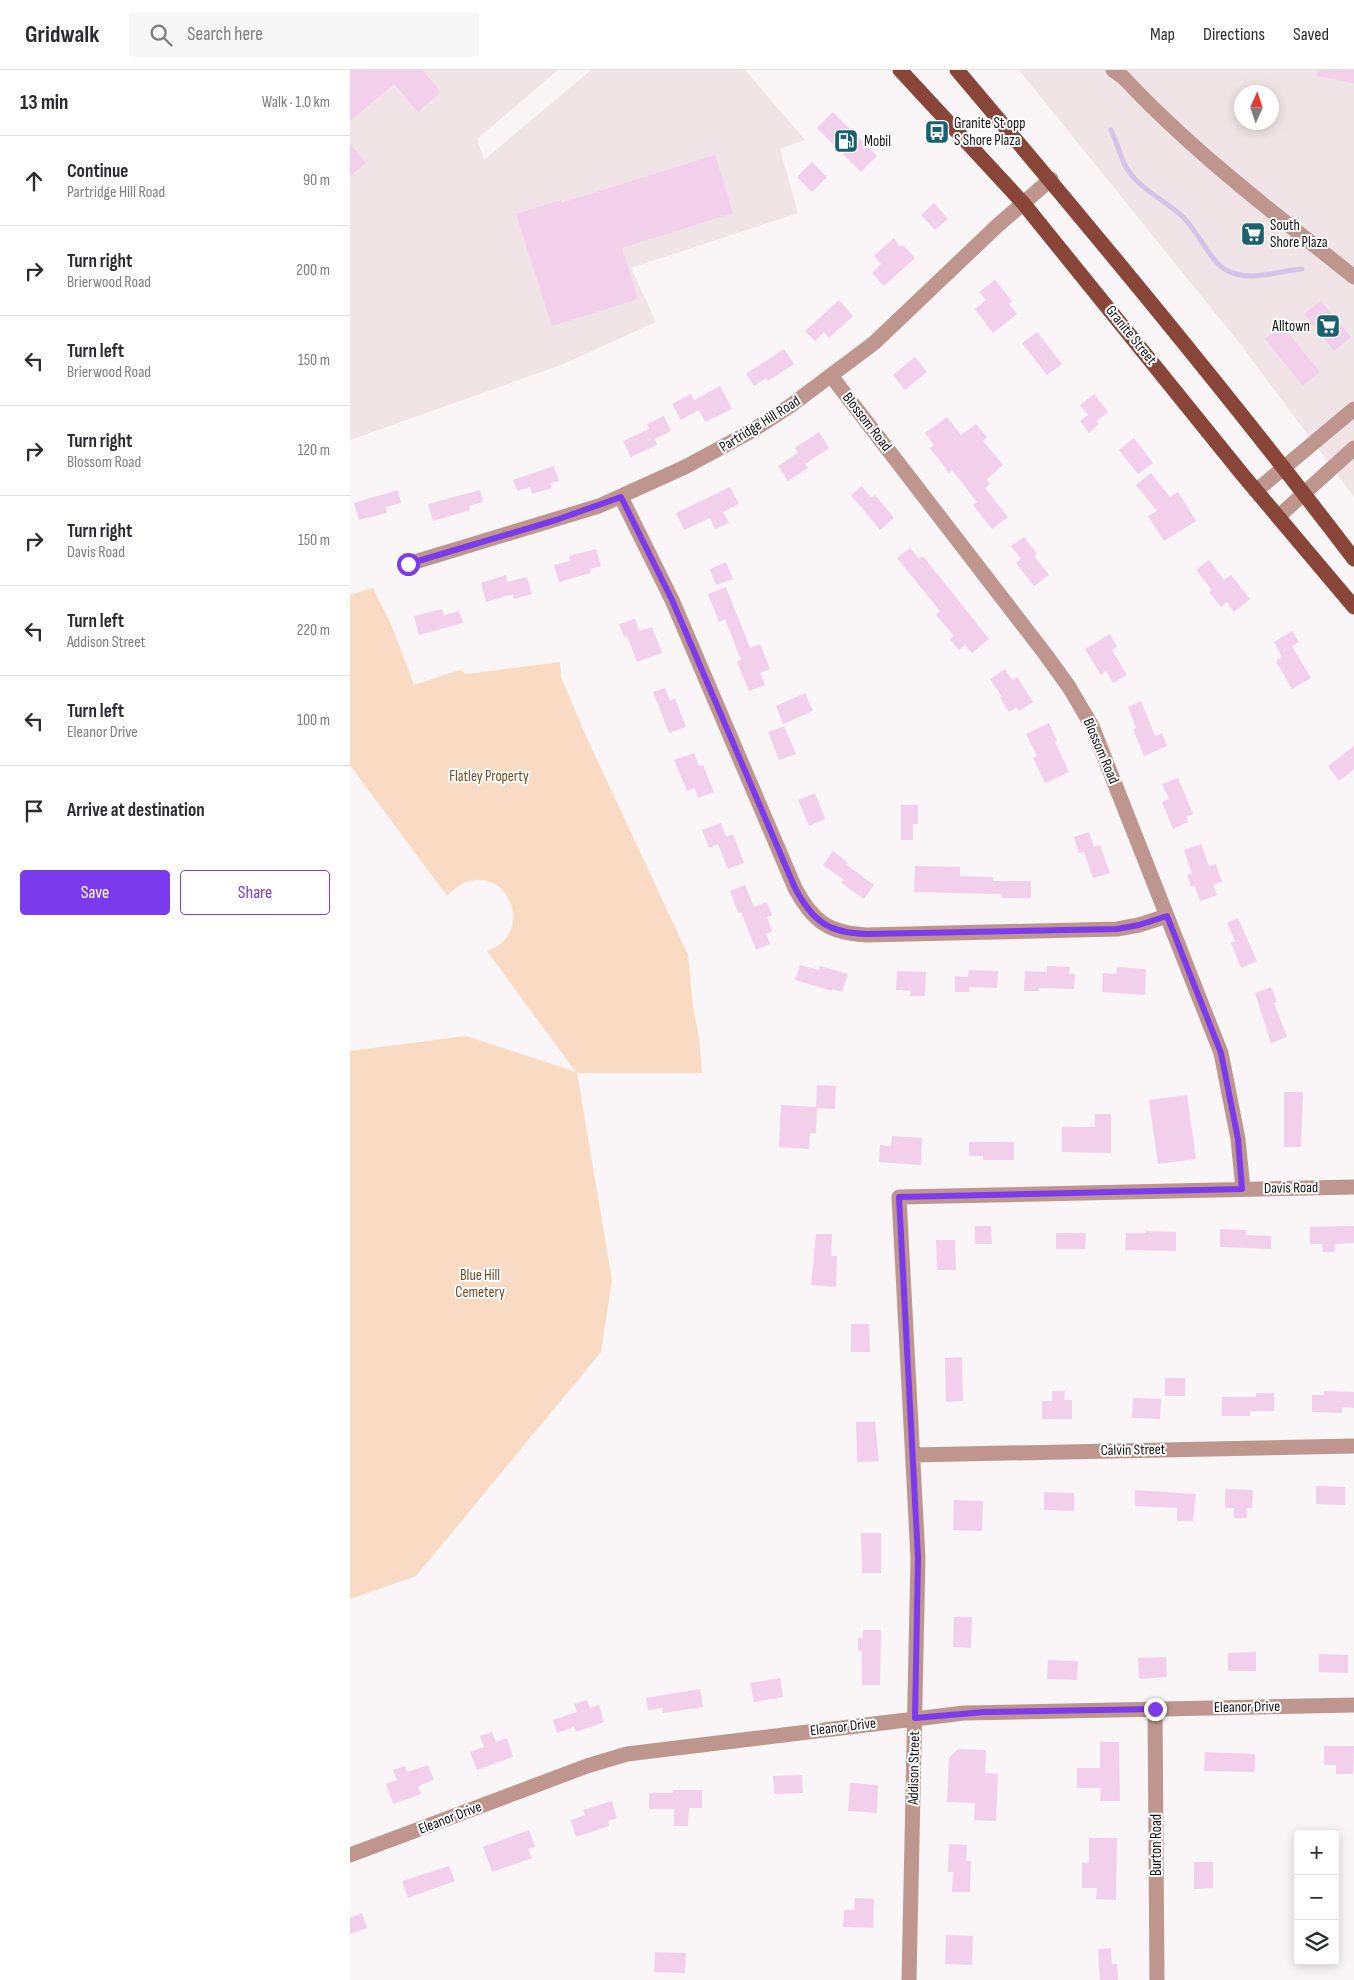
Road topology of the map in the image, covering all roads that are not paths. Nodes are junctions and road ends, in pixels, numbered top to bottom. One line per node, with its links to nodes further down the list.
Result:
1 (900, 70): 5 (main road, Granite Street)
2 (957, 70): 4 (main road)
3 (1119, 72): 6 (street)
4 (1051, 179): 5 (street, Partridge Hill Road); 10 (main road)
5 (1024, 203): 7 (street, Partridge Hill Road); 11 (main road, Granite Street)
6 (1354, 277)
7 (832, 376): 13 (street, Partridge Hill Road); 18 (street, Blossom Road)
8 (1354, 408): 10 (street)
9 (1354, 448): 12 (street)
10 (1284, 468): 11 (street); 12 (main road)
11 (1256, 491): 14 (main road, Granite Street)
12 (1304, 494): 14 (street); 15 (main road)
13 (621, 497): 16 (street, Partridge Hill Road); 18 (street)
14 (1278, 517): 17 (main road, Granite Street)
15 (1354, 559)
16 (408, 564)
17 (1354, 607)
18 (1167, 916): 20 (street, Blossom Road)
19 (1354, 1187): 20 (street, Davis Road)
20 (1242, 1189): 21 (street, Davis Road)
21 (899, 1197): 23 (street, Addison Street)
22 (1354, 1446): 23 (street, Calvin Street)
23 (913, 1455): 26 (street, Addison Street)
24 (1354, 1705): 25 (street, Eleanor Drive)
25 (1155, 1709): 26 (street, Eleanor Drive); 29 (street, Burton Road)
26 (915, 1718): 27 (street, Eleanor Drive); 28 (street, Addison Street)
27 (350, 1855)
28 (909, 1980)
29 (1156, 1980)

